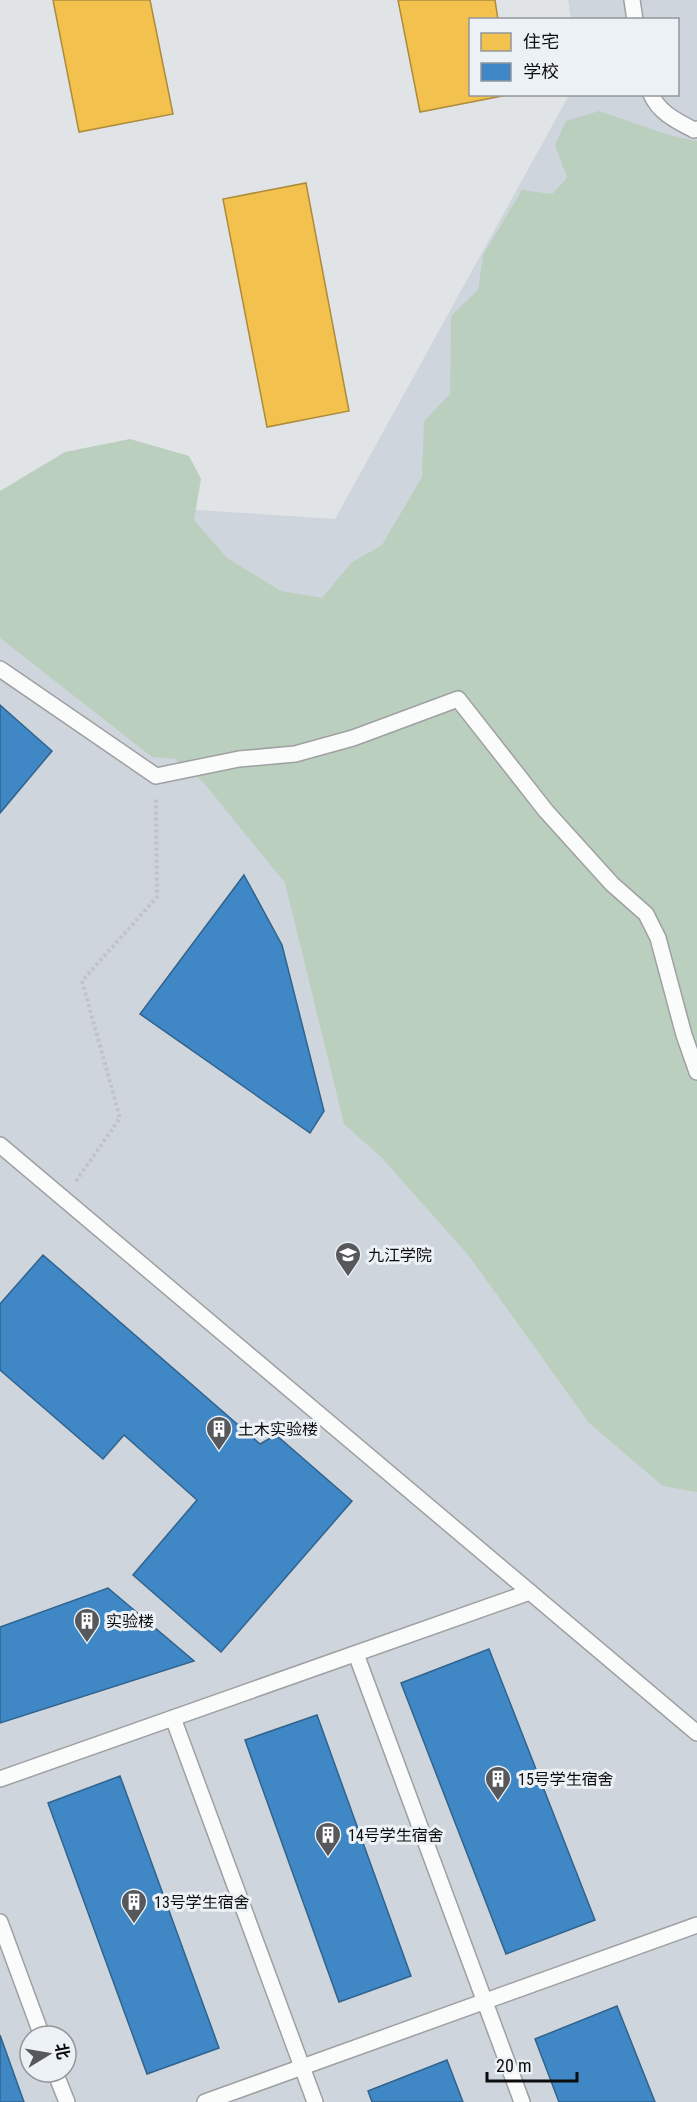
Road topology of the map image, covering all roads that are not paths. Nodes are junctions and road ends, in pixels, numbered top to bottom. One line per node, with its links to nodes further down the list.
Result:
1 (632, 0): 2 (lane)
2 (636, 18)
3 (652, 96): 4 (lane)
4 (697, 129)
5 (0, 669): 6 (lane)
6 (697, 1072)
7 (0, 1145): 8 (lane)
8 (530, 1592): 9 (lane); 11 (lane)
9 (356, 1654): 10 (lane); 15 (lane)
10 (172, 1718): 12 (lane); 17 (lane)
11 (697, 1733)
12 (0, 1779)
13 (0, 1922): 16 (lane)
14 (697, 1924): 15 (lane)
15 (484, 2001): 17 (lane); 22 (lane)
16 (38, 2024)
17 (302, 2067): 20 (lane); 21 (lane)
18 (60, 2084): 19 (lane)
19 (66, 2102)
20 (205, 2102)
21 (315, 2102)
22 (522, 2102)

